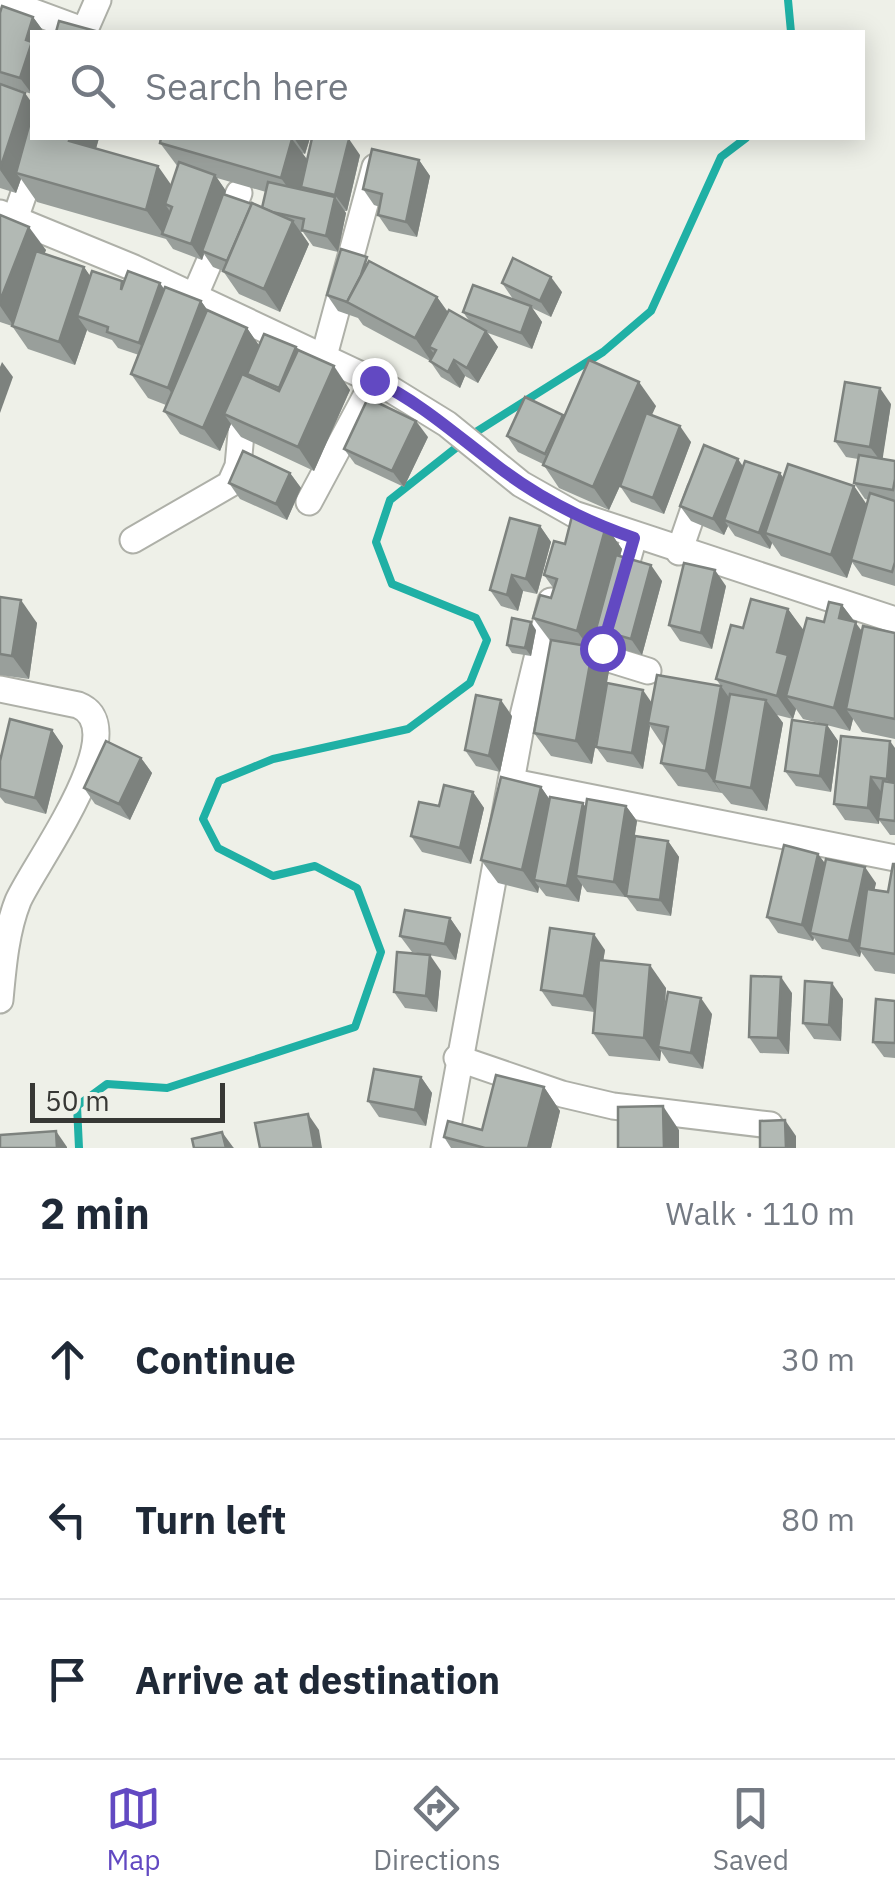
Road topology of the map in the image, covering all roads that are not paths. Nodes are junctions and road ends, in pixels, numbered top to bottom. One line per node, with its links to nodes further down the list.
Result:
1 (1, 0): 3 (street)
2 (98, 0): 4 (street)
3 (79, 30)
4 (85, 30)
5 (42, 140): 8 (street)
6 (375, 168): 10 (street)
7 (239, 193): 9 (street)
8 (8, 216): 9 (street)
9 (186, 299): 10 (street)
10 (324, 356): 11 (street)
11 (374, 380): 14 (street); 15 (street)
12 (252, 385): 16 (street)
13 (707, 472): 17 (street)
14 (309, 502)
15 (634, 538): 17 (street); 20 (street)
16 (133, 540)
17 (679, 552): 19 (street)
18 (556, 584): 22 (street)
19 (895, 620)
20 (648, 671)
21 (0, 690): 24 (street)
22 (513, 782): 23 (street); 25 (street)
23 (895, 858)
24 (0, 1000)
25 (458, 1058): 26 (street); 27 (street)
26 (770, 1125)
27 (444, 1148)

